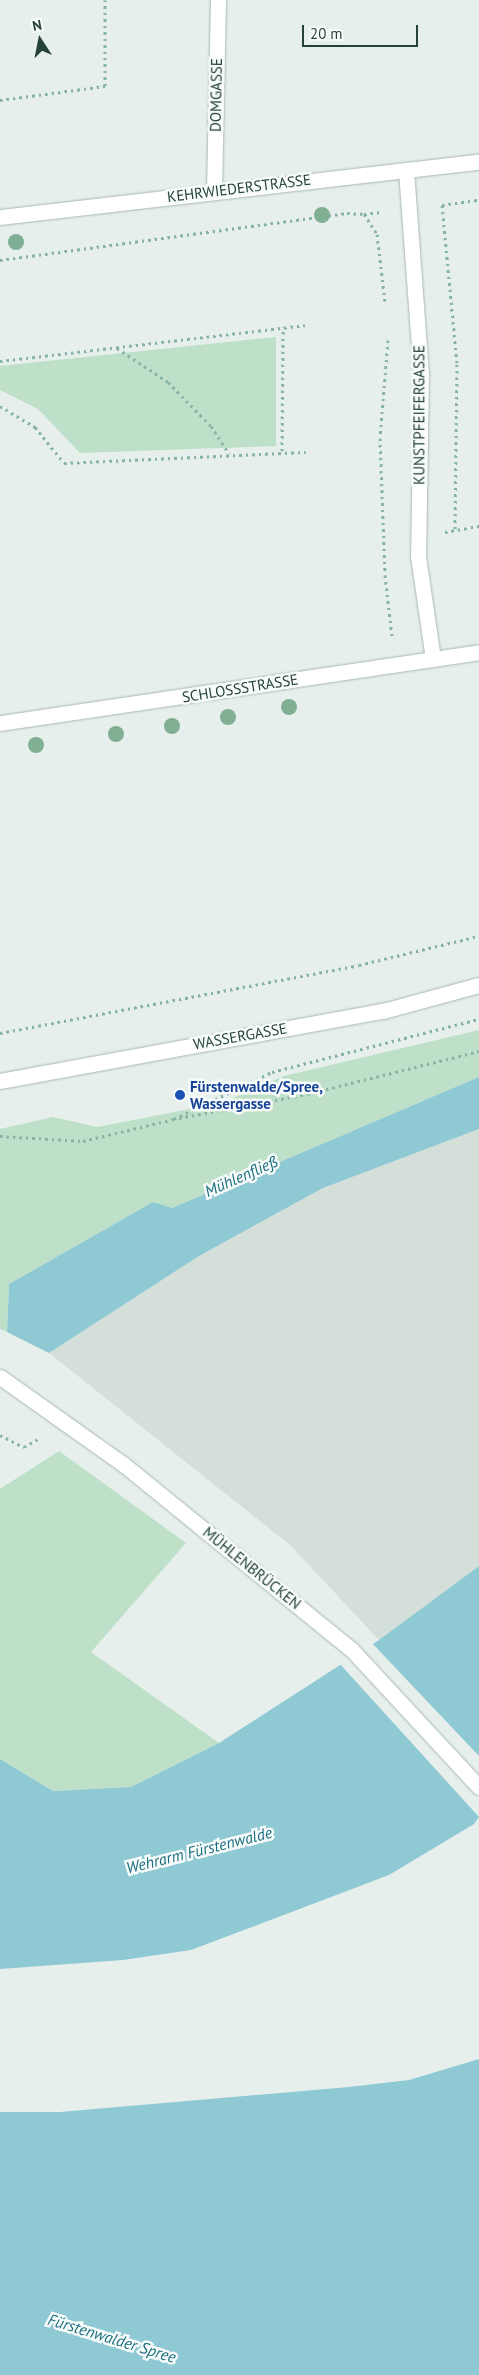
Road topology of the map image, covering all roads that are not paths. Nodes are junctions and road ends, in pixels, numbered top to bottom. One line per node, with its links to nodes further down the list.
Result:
1 (218, 0): 4 (street, DOMGASSE)
2 (479, 162): 3 (street, KEHRWIEDERSTRASSE)
3 (406, 170): 4 (street, KEHRWIEDERSTRASSE); 7 (street, KUNSTPFEIFERGASSE)
4 (214, 191): 5 (street, KEHRWIEDERSTRASSE)
5 (0, 217)
6 (479, 652): 7 (street, SCHLOSSSTRASSE)
7 (433, 659): 8 (street, SCHLOSSSTRASSE)
8 (0, 723)
9 (479, 985): 10 (street, WASSERGASSE)
10 (0, 1082)
11 (0, 1377): 12 (street, MÜHLENBRÜCKEN)
12 (479, 1787)

